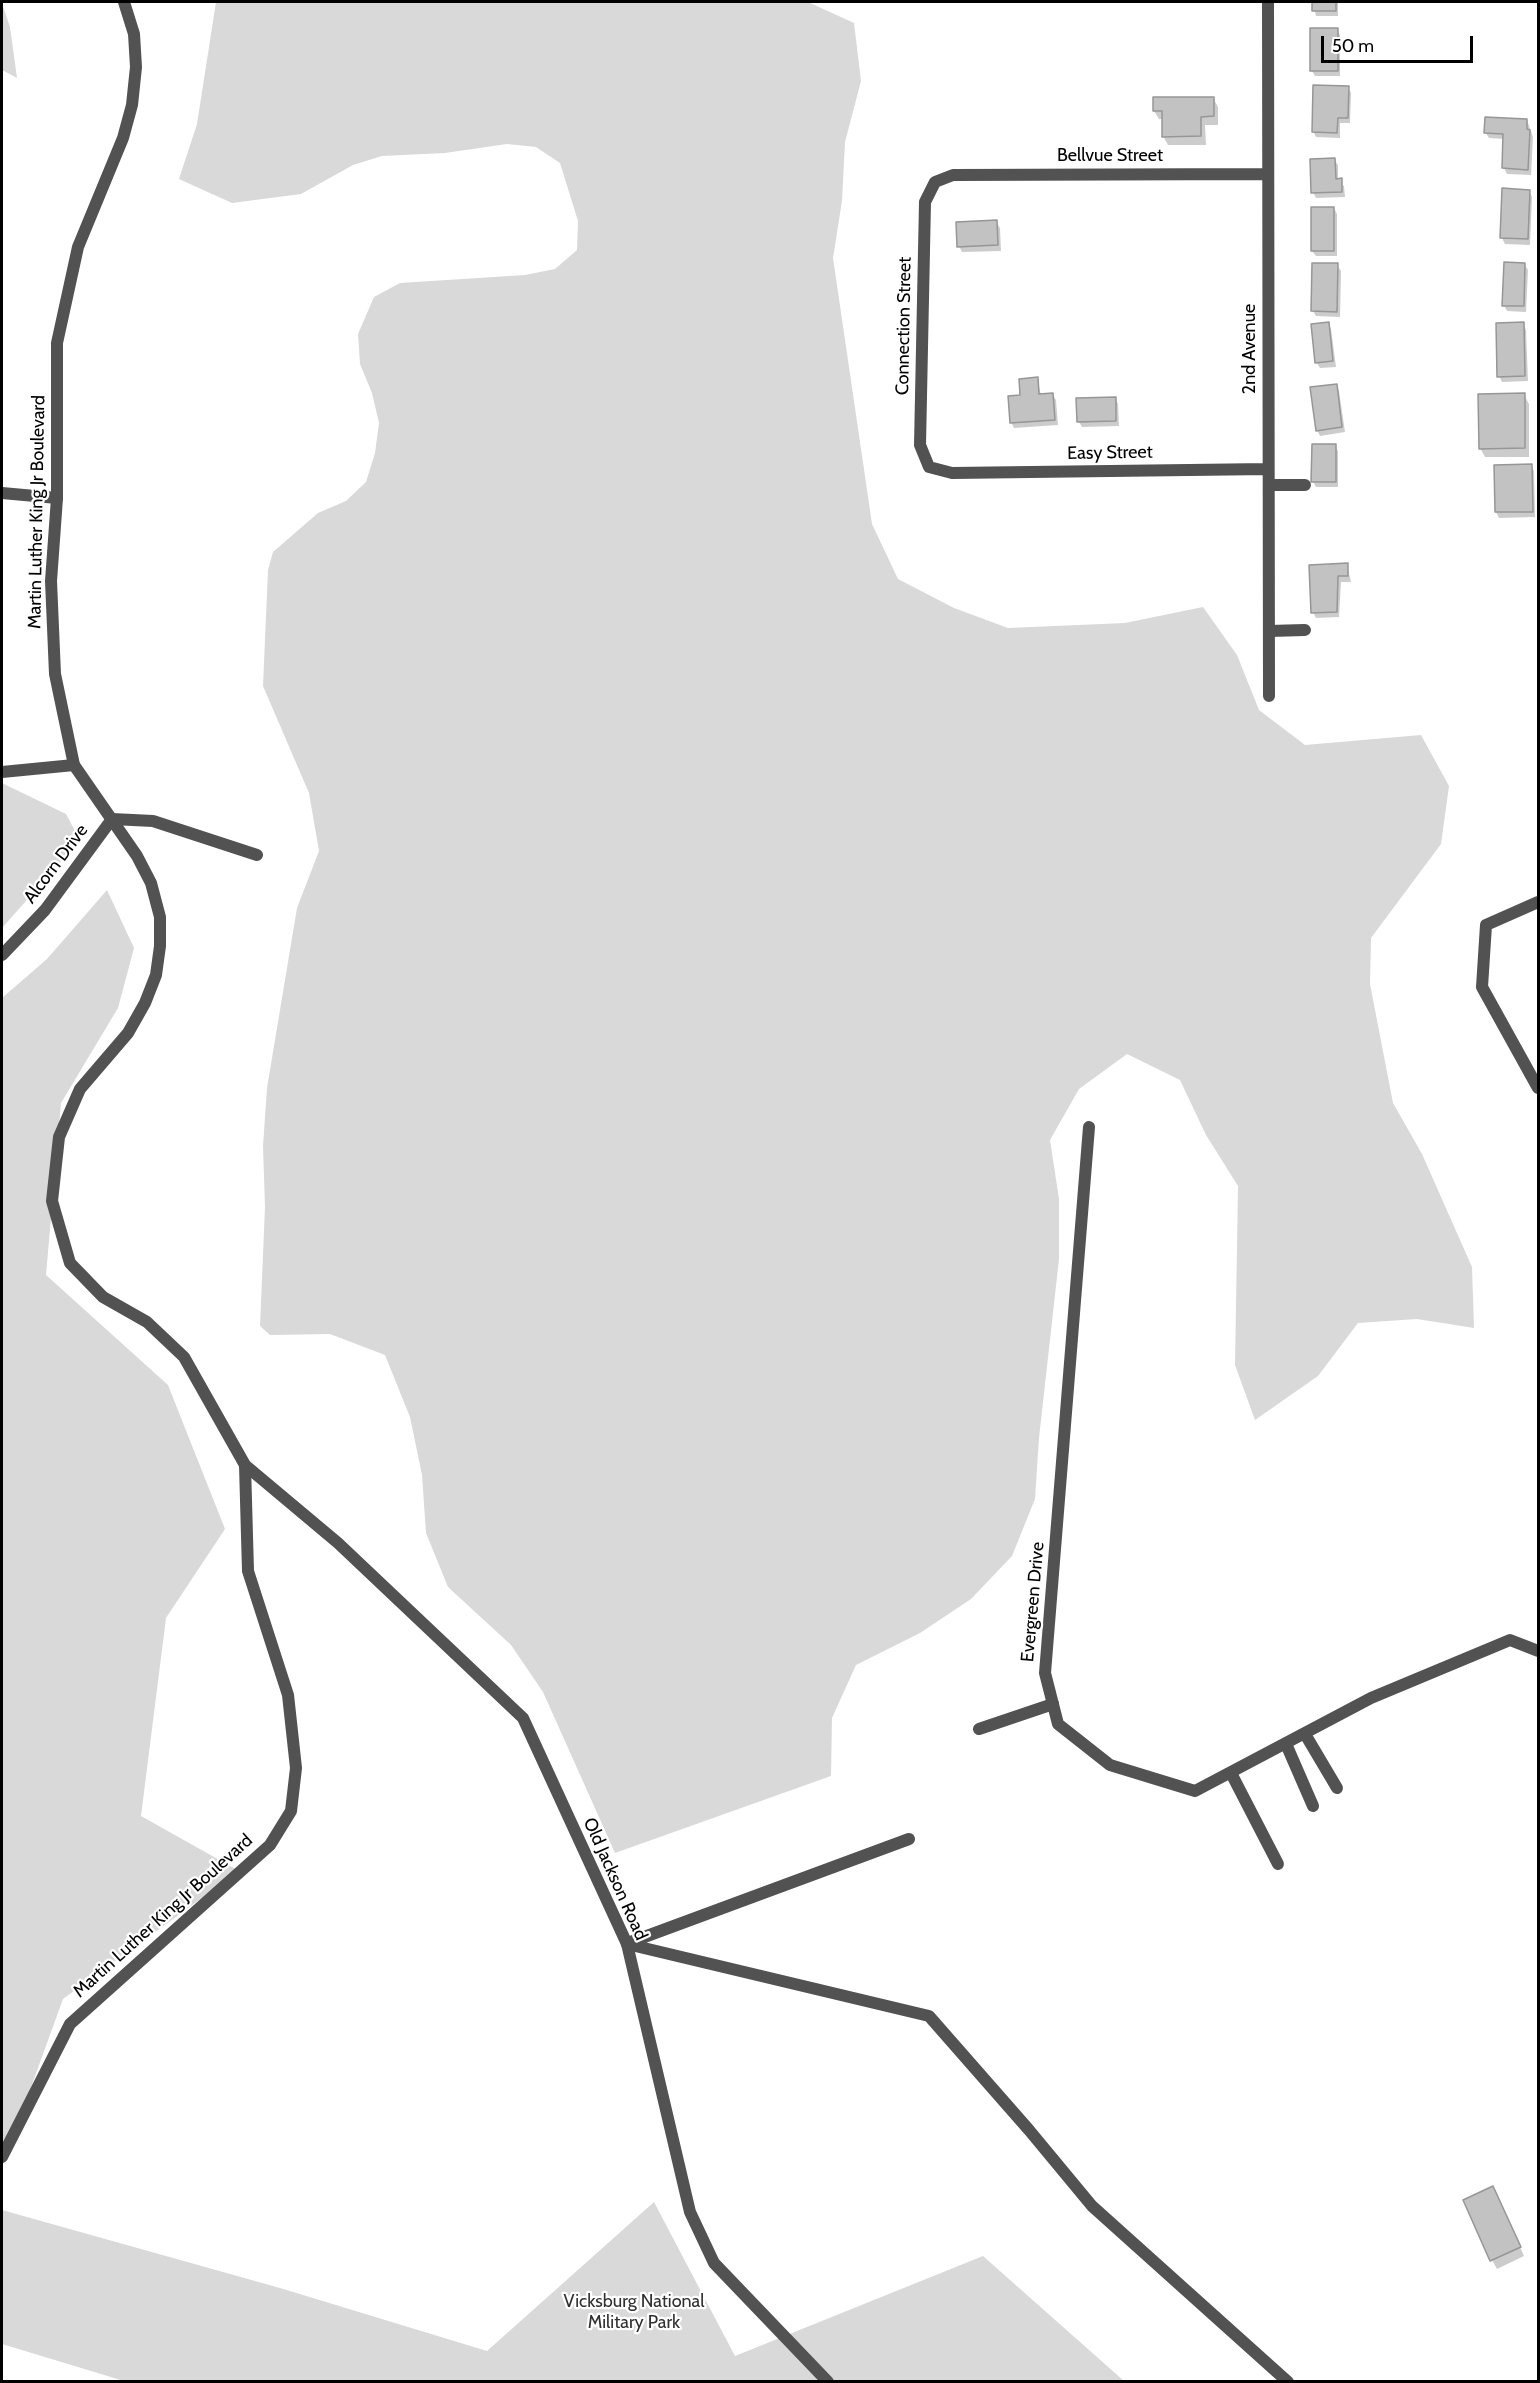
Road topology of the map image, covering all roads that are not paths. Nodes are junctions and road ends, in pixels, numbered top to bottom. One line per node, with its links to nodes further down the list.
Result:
1 (124, 2): 10 (street, Martin Luther King Jr Boulevard)
2 (1268, 2): 3 (street, 2nd Avenue)
3 (1267, 174): 4 (street, Bellvue Street); 5 (street, 2nd Avenue)
4 (953, 175): 6 (street, Connection Street)
5 (1268, 469): 6 (street, Easy Street); 7 (street, 2nd Avenue)
6 (952, 473)
7 (1269, 485): 8 (street); 12 (street, 2nd Avenue)
8 (1305, 485)
9 (2, 493): 10 (street)
10 (57, 498): 14 (street, Martin Luther King Jr Boulevard)
11 (1305, 630): 12 (street)
12 (1269, 631): 13 (street, 2nd Avenue)
13 (1269, 696)
14 (74, 765): 15 (street); 16 (street, Martin Luther King Jr Boulevard)
15 (2, 772)
16 (112, 819): 17 (street); 19 (street, Alcorn Drive); 22 (street, Martin Luther King Jr Boulevard)
17 (257, 855)
18 (1539, 902): 20 (street)
19 (2, 956)
20 (1539, 1088)
21 (1089, 1127): 24 (street, Evergreen Drive)
22 (245, 1465): 33 (street, Old Jackson Road); 34 (street, Martin Luther King Jr Boulevard)
23 (1539, 1652): 26 (street, Evergreen Drive)
24 (1053, 1704): 25 (street); 28 (street, Evergreen Drive)
25 (979, 1729)
26 (1305, 1734): 27 (street, Evergreen Drive); 29 (street)
27 (1286, 1744): 28 (street, Evergreen Drive); 30 (street)
28 (1231, 1773): 32 (street)
29 (1337, 1788)
30 (1313, 1806)
31 (909, 1839): 33 (street)
32 (1278, 1864)
33 (627, 1944): 35 (street, Old Jackson Road); 36 (street)
34 (2, 2157)
35 (828, 2382)
36 (1288, 2382)

